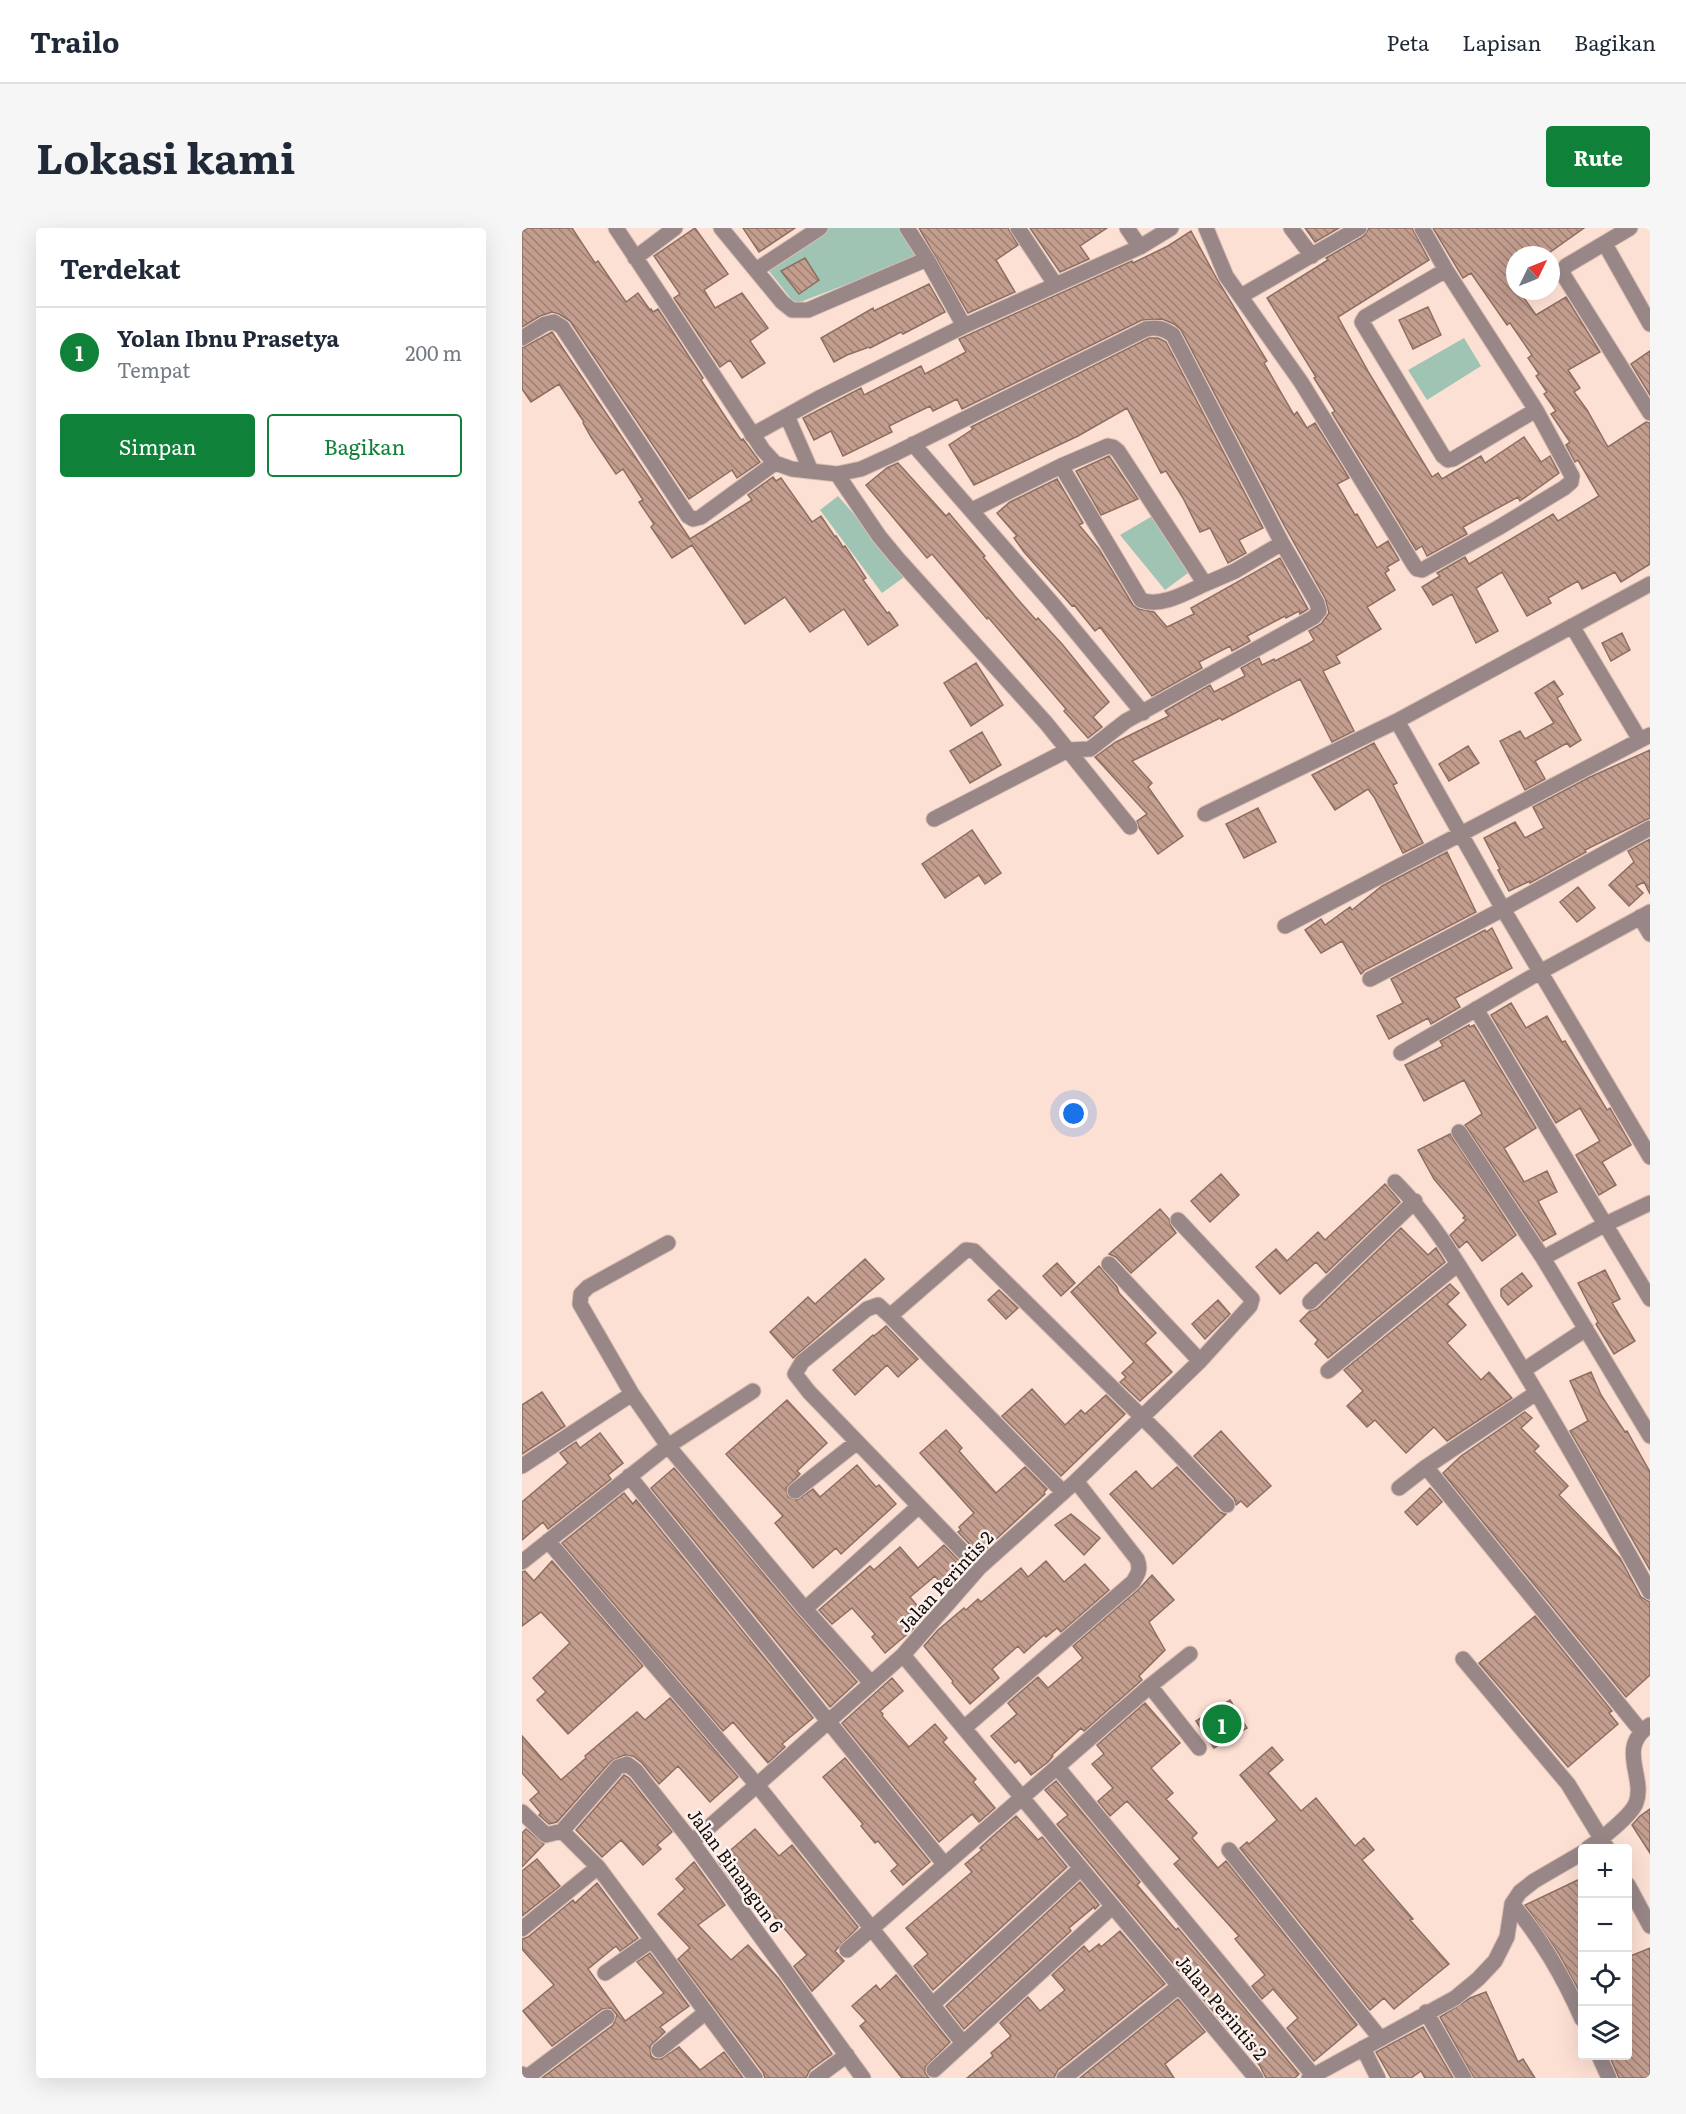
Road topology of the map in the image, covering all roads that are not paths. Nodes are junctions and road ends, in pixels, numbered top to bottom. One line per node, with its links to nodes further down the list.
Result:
1 (616, 228): 17 (street)
2 (675, 228): 17 (street)
3 (721, 228): 19 (street)
4 (820, 228): 19 (street)
5 (907, 228): 18 (street)
6 (1018, 228): 21 (street)
7 (1127, 228): 15 (street)
8 (1171, 228): 15 (street)
9 (1206, 228): 22 (street)
10 (1291, 228): 16 (street)
11 (1359, 228): 16 (street)
12 (1422, 228): 20 (street)
13 (1630, 228): 14 (street)
14 (1605, 244): 23 (street); 27 (street)
15 (1140, 247): 21 (street)
16 (1312, 256): 22 (street)
17 (635, 258): 29 (street)
18 (927, 259): 19 (street); 24 (street)
19 (756, 270)
20 (1446, 270): 26 (street); 26 (street)
21 (1055, 284): 24 (street)
22 (1241, 296): 26 (street)
23 (1650, 324)
24 (964, 326): 28 (street)
25 (522, 338): 31 (street)
26 (1536, 410)
27 (1650, 413)
28 (787, 416): 29 (street); 33 (street)
29 (752, 435): 31 (street)
30 (913, 444): 34 (street); 35 (street); 36 (street)
31 (775, 463): 33 (street)
32 (1061, 466): 35 (street); 37 (street); 37 (street)
33 (811, 471): 34 (street)
34 (837, 474): 43 (street)
35 (972, 510): 40 (street)
36 (1282, 543): 37 (street); 40 (street)
37 (1205, 584)
38 (1650, 584): 39 (street)
39 (1572, 626): 41 (street); 42 (street)
40 (1143, 713): 43 (street)
41 (1397, 721): 44 (street); 48 (street)
42 (1645, 737): 48 (street)
43 (1068, 750): 45 (street); 46 (street)
44 (1205, 814)
45 (934, 819)
46 (1130, 827)
47 (1650, 828): 49 (street)
48 (1461, 835): 49 (street); 51 (street)
49 (1503, 909): 53 (street); 54 (street)
50 (1645, 914): 52 (street); 53 (street)
51 (1285, 926)
52 (1650, 934)
53 (1540, 972): 55 (street); 58 (street)
54 (1370, 979)
55 (1476, 1009): 56 (street); 63 (street)
56 (1401, 1053)
57 (1459, 1132): 65 (street)
58 (1650, 1156)
59 (1395, 1182): 60 (street)
60 (1415, 1201): 67 (street); 69 (street)
61 (1650, 1203): 63 (street)
62 (1178, 1220): 72 (street, Jalan Perintis 2)
63 (1606, 1224): 65 (street); 68 (street)
64 (668, 1243): 77 (street)
65 (1543, 1258): 71 (street)
66 (1109, 1264): 72 (street)
67 (1458, 1264): 73 (street); 74 (street)
68 (1650, 1299)
69 (1310, 1302)
70 (890, 1316): 78 (street); 80 (street); 88 (street)
71 (1586, 1329): 73 (street); 79 (street)
72 (1200, 1361): 78 (street, Jalan Perintis 2)
73 (1524, 1370): 76 (street)
74 (1328, 1371)
75 (753, 1391): 81 (street)
76 (1536, 1393): 83 (street); 94 (street)
77 (632, 1394): 81 (street); 82 (street)
78 (1140, 1417): 85 (street, Jalan Perintis 2); 89 (street)
79 (1650, 1436)
80 (857, 1442): 87 (street); 90 (street)
81 (668, 1446): 84 (street); 95 (street)
82 (522, 1466)
83 (1426, 1467): 86 (street); 103 (street)
84 (629, 1476): 91 (street); 101 (street)
85 (1076, 1481): 88 (street, Jalan Perintis 2); 102 (street)
86 (1399, 1488)
87 (795, 1491)
88 (1063, 1492): 93 (street, Jalan Perintis 2)
89 (1227, 1505)
90 (920, 1506): 93 (street); 95 (street)
91 (548, 1541): 92 (street); 106 (street)
92 (522, 1562)
93 (979, 1568): 97 (street, Jalan Perintis 2)
94 (1650, 1592)
95 (805, 1609): 99 (street)
96 (1190, 1654): 100 (street)
97 (903, 1655): 99 (street); 102 (street, Jalan Perintis 2)
98 (1462, 1659): 111 (street)
99 (871, 1683): 101 (street)
100 (1150, 1686): 104 (street); 105 (street)
101 (829, 1721): 106 (street); 114 (street)
102 (964, 1728): 107 (street, Jalan Perintis 2)
103 (1646, 1728): 111 (street)
104 (1199, 1748)
105 (1057, 1767): 107 (street); 140 (street)
106 (757, 1785): 110 (street); 121 (street)
107 (1021, 1798): 114 (street); 116 (street, Jalan Perintis 2)
108 (523, 1816): 109 (street)
109 (562, 1831): 110 (street, Jalan Binangun 6); 115 (street)
110 (692, 1842): 136 (street, Jalan Binangun 6)
111 (1604, 1844)
112 (1229, 1850): 132 (street)
113 (1578, 1855): 118 (street)
114 (945, 1865): 121 (street)
115 (598, 1867): 122 (street); 123 (street)
116 (1080, 1869): 119 (street, Jalan Perintis 2); 127 (street)
117 (1632, 1892): 120 (street)
118 (1512, 1904): 129 (street); 130 (street)
119 (1112, 1907): 126 (street, Jalan Perintis 2); 133 (street)
120 (1650, 1926)
121 (872, 1928): 124 (street); 127 (street)
122 (522, 1929)
123 (652, 1940): 125 (street); 128 (street)
124 (848, 1950)
125 (605, 1973)
126 (1179, 1986): 145 (street); 146 (street, Jalan Perintis 2)
127 (932, 2005): 133 (street)
128 (706, 2012): 135 (street); 142 (street)
129 (1578, 2012)
130 (1426, 2013): 132 (street); 148 (street)
131 (607, 2017): 141 (street)
132 (1380, 2038): 134 (street)
133 (963, 2043): 138 (street)
134 (1362, 2048): 140 (street); 147 (street)
135 (659, 2050)
136 (847, 2055): 143 (street); 144 (street, Jalan Binangun 6)
137 (1601, 2060): 149 (street)
138 (934, 2070)
139 (522, 2073): 141 (street)
140 (1311, 2076)
141 (526, 2078)
142 (755, 2078)
143 (816, 2078)
144 (863, 2078)
145 (1064, 2078)
146 (1256, 2078)
147 (1378, 2078)
148 (1464, 2078)
149 (1609, 2078)

